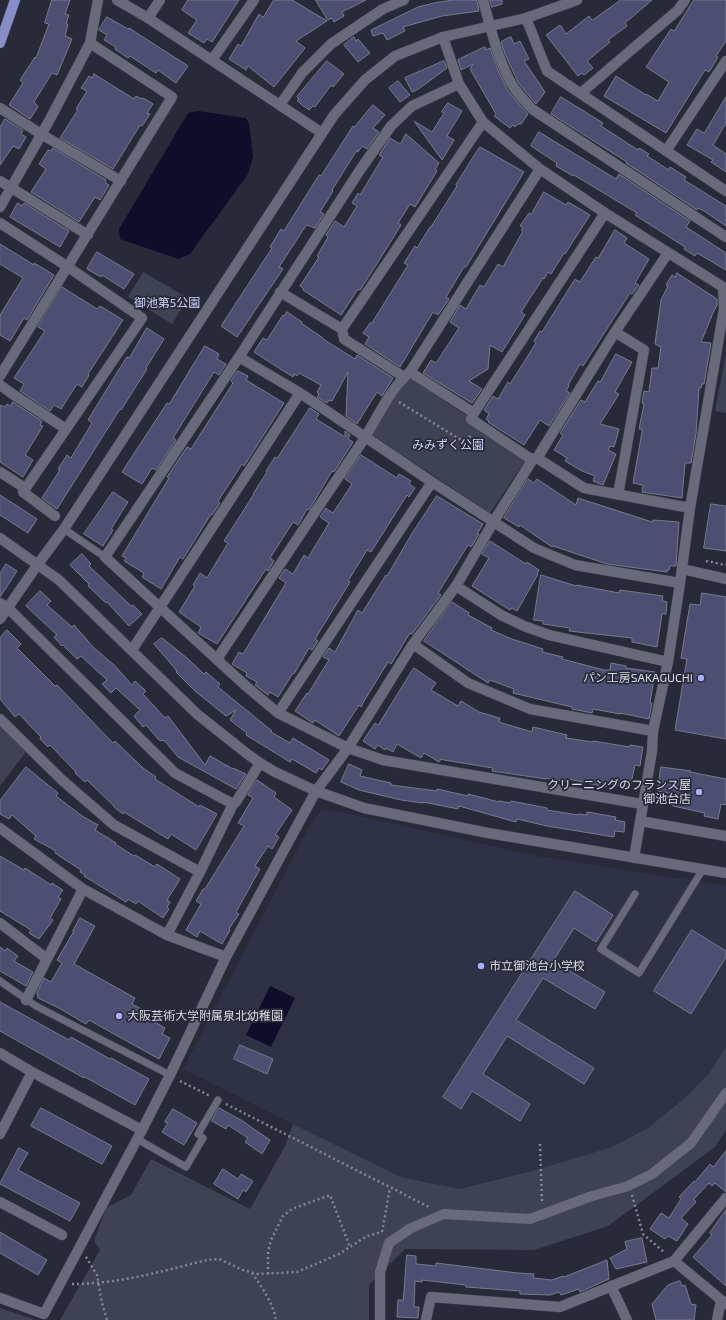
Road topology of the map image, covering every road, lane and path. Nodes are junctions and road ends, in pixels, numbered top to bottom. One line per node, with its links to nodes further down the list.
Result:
1 (15, 0): 15 (main road)
2 (98, 0): 16 (street)
3 (117, 0): 11 (street)
4 (160, 0): 11 (street)
5 (254, 0): 17 (street)
6 (404, 0): 10 (street)
7 (484, 0): 13 (street)
8 (577, 0): 12 (street)
9 (685, 0): 20 (street)
10 (381, 4): 21 (street)
11 (148, 18): 17 (street)
12 (526, 18): 13 (street); 20 (street)
13 (490, 26): 14 (street); 36 (street)
14 (443, 37): 19 (street); 24 (street)
15 (0, 42)
16 (90, 44): 25 (street); 29 (street)
17 (212, 60): 21 (street)
18 (726, 61): 26 (street)
19 (459, 84): 23 (street); 39 (street)
20 (581, 93): 26 (street)
21 (280, 105): 24 (street)
22 (0, 108): 25 (street)
23 (484, 122): 27 (street); 40 (street)
24 (322, 133): 60 (street)
25 (41, 134): 29 (street); 30 (street)
26 (666, 151): 31 (street)
27 (540, 169): 33 (street); 43 (street)
28 (0, 181): 30 (street)
29 (120, 181): 35 (street)
30 (11, 188): 32 (street); 35 (street)
31 (726, 191)
32 (0, 207)
33 (605, 213): 37 (street); 48 (street)
34 (0, 222): 38 (street)
35 (88, 235): 38 (street)
36 (726, 237)
37 (668, 253): 41 (street); 57 (street)
38 (68, 267): 44 (street); 50 (street)
39 (280, 292): 40 (street); 42 (street)
40 (342, 329): 43 (street)
41 (615, 332): 52 (street); 56 (street)
42 (239, 357): 46 (street); 62 (street)
43 (407, 374): 47 (street); 48 (street)
44 (0, 376)
45 (0, 385): 50 (street)
46 (300, 393): 51 (street); 69 (street)
47 (390, 396): 49 (path); 51 (street)
48 (474, 413): 49 (street)
49 (478, 424): 52 (street)
50 (66, 428): 55 (street)
51 (365, 437): 54 (street); 73 (street)
52 (535, 458): 56 (street); 59 (street)
53 (0, 472): 55 (street)
54 (432, 482): 59 (street); 75 (street)
55 (25, 488): 58 (street)
56 (618, 495): 57 (street)
57 (690, 508): 64 (street)
58 (55, 516)
59 (494, 521): 66 (street); 67 (street)
60 (64, 529): 62 (lane); 63 (street)
61 (0, 538): 63 (street)
62 (105, 557): 69 (street)
63 (38, 564): 68 (street); 72 (street)
64 (682, 569): 65 (street); 66 (street)
65 (726, 579)
66 (680, 583): 74 (street)
67 (456, 586): 71 (street); 74 (street)
68 (4, 606): 70 (street); 81 (street)
69 (160, 608): 72 (street); 73 (street)
70 (0, 619)
71 (413, 644): 77 (street); 78 (street)
72 (132, 650): 79 (street)
73 (217, 659): 75 (street)
74 (668, 662): 77 (street)
75 (278, 713): 78 (street)
76 (0, 719): 88 (street)
77 (653, 731): 82 (street)
78 (348, 748): 80 (street); 82 (street)
79 (260, 763): 80 (street); 81 (street)
80 (316, 791): 86 (street); 94 (street)
81 (233, 804): 88 (street)
82 (642, 804): 83 (street)
83 (640, 821): 85 (street); 86 (street)
84 (0, 828): 90 (street)
85 (726, 836)
86 (634, 858): 87 (street)
87 (703, 869): 89 (street); 91 (lane)
88 (200, 872): 93 (street)
89 (726, 873)
90 (83, 889): 93 (street); 95 (street)
91 (635, 894)
92 (0, 923): 95 (street)
93 (167, 935): 94 (street)
94 (226, 958): 100 (street)
95 (47, 959): 97 (street)
96 (0, 981): 97 (lane)
97 (26, 1000): 100 (lane)
98 (0, 1053): 99 (street)
99 (32, 1072): 103 (street); 104 (street)
100 (170, 1075): 102 (path); 104 (street)
101 (726, 1093): 106 (street)
102 (218, 1100): 104 (lane); 107 (path)
103 (0, 1134)
104 (140, 1134): 115 (street)
105 (540, 1144): 111 (path)
106 (628, 1186): 111 (street); 117 (path)
107 (390, 1188): 110 (path); 112 (path)
108 (725, 1200): 117 (street)
109 (0, 1202): 113 (street)
110 (444, 1214): 111 (street); 114 (street)
111 (543, 1215)
112 (382, 1232): 114 (path); 116 (path)
113 (62, 1235)
114 (395, 1239): 127 (street)
115 (80, 1246): 120 (street); 121 (path)
116 (350, 1247): 119 (path); 119 (path)
117 (674, 1261): 122 (street); 124 (street)
118 (251, 1272): 119 (path); 121 (path); 126 (path)
119 (268, 1274)
120 (61, 1282): 121 (path); 123 (street)
121 (98, 1283): 125 (path)
122 (610, 1286): 128 (street); 129 (street)
123 (0, 1298)
124 (724, 1302): 130 (street)
125 (107, 1320)
126 (276, 1320)
127 (380, 1320)
128 (426, 1320)
129 (627, 1320)
130 (717, 1320)

